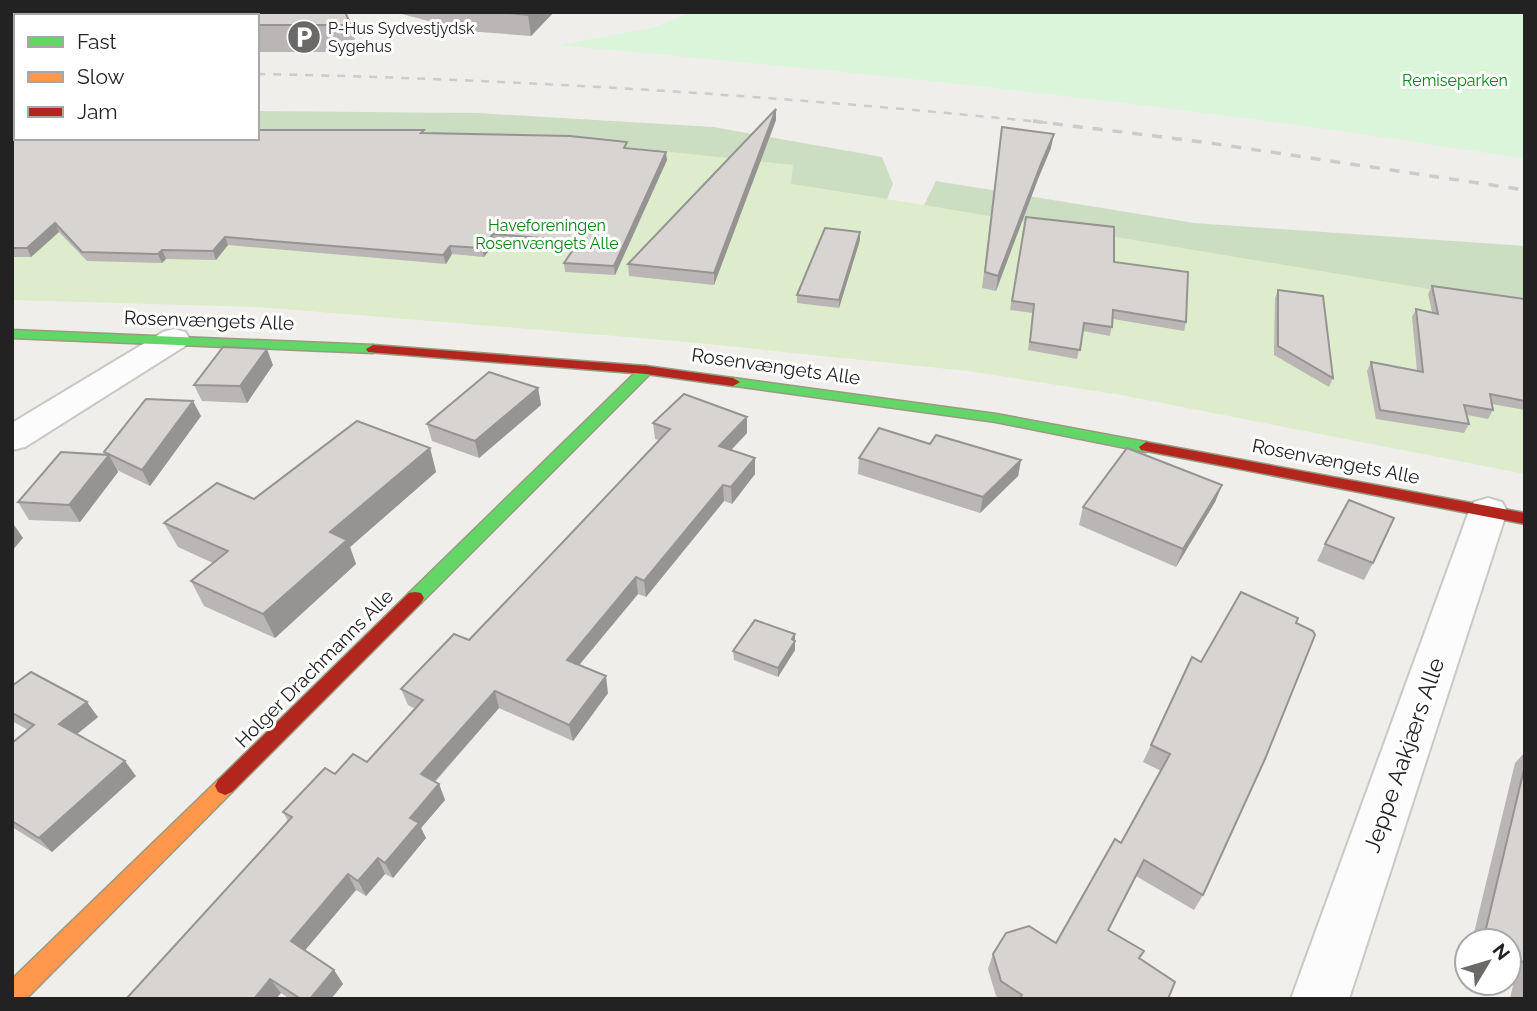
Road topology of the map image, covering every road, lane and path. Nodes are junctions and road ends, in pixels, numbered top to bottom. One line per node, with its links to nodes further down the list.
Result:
1 (12, 334): 2 (street, Rosenvængets Alle)
2 (174, 339): 3 (street, Rosenvængets Alle); 4 (street)
3 (646, 370): 5 (street, Rosenvængets Alle); 6 (street, Holger Drachmanns Alle)
4 (12, 439)
5 (1506, 515): 7 (street, Jeppe Aakjærs Alle)
6 (12, 996)
7 (1320, 999)

